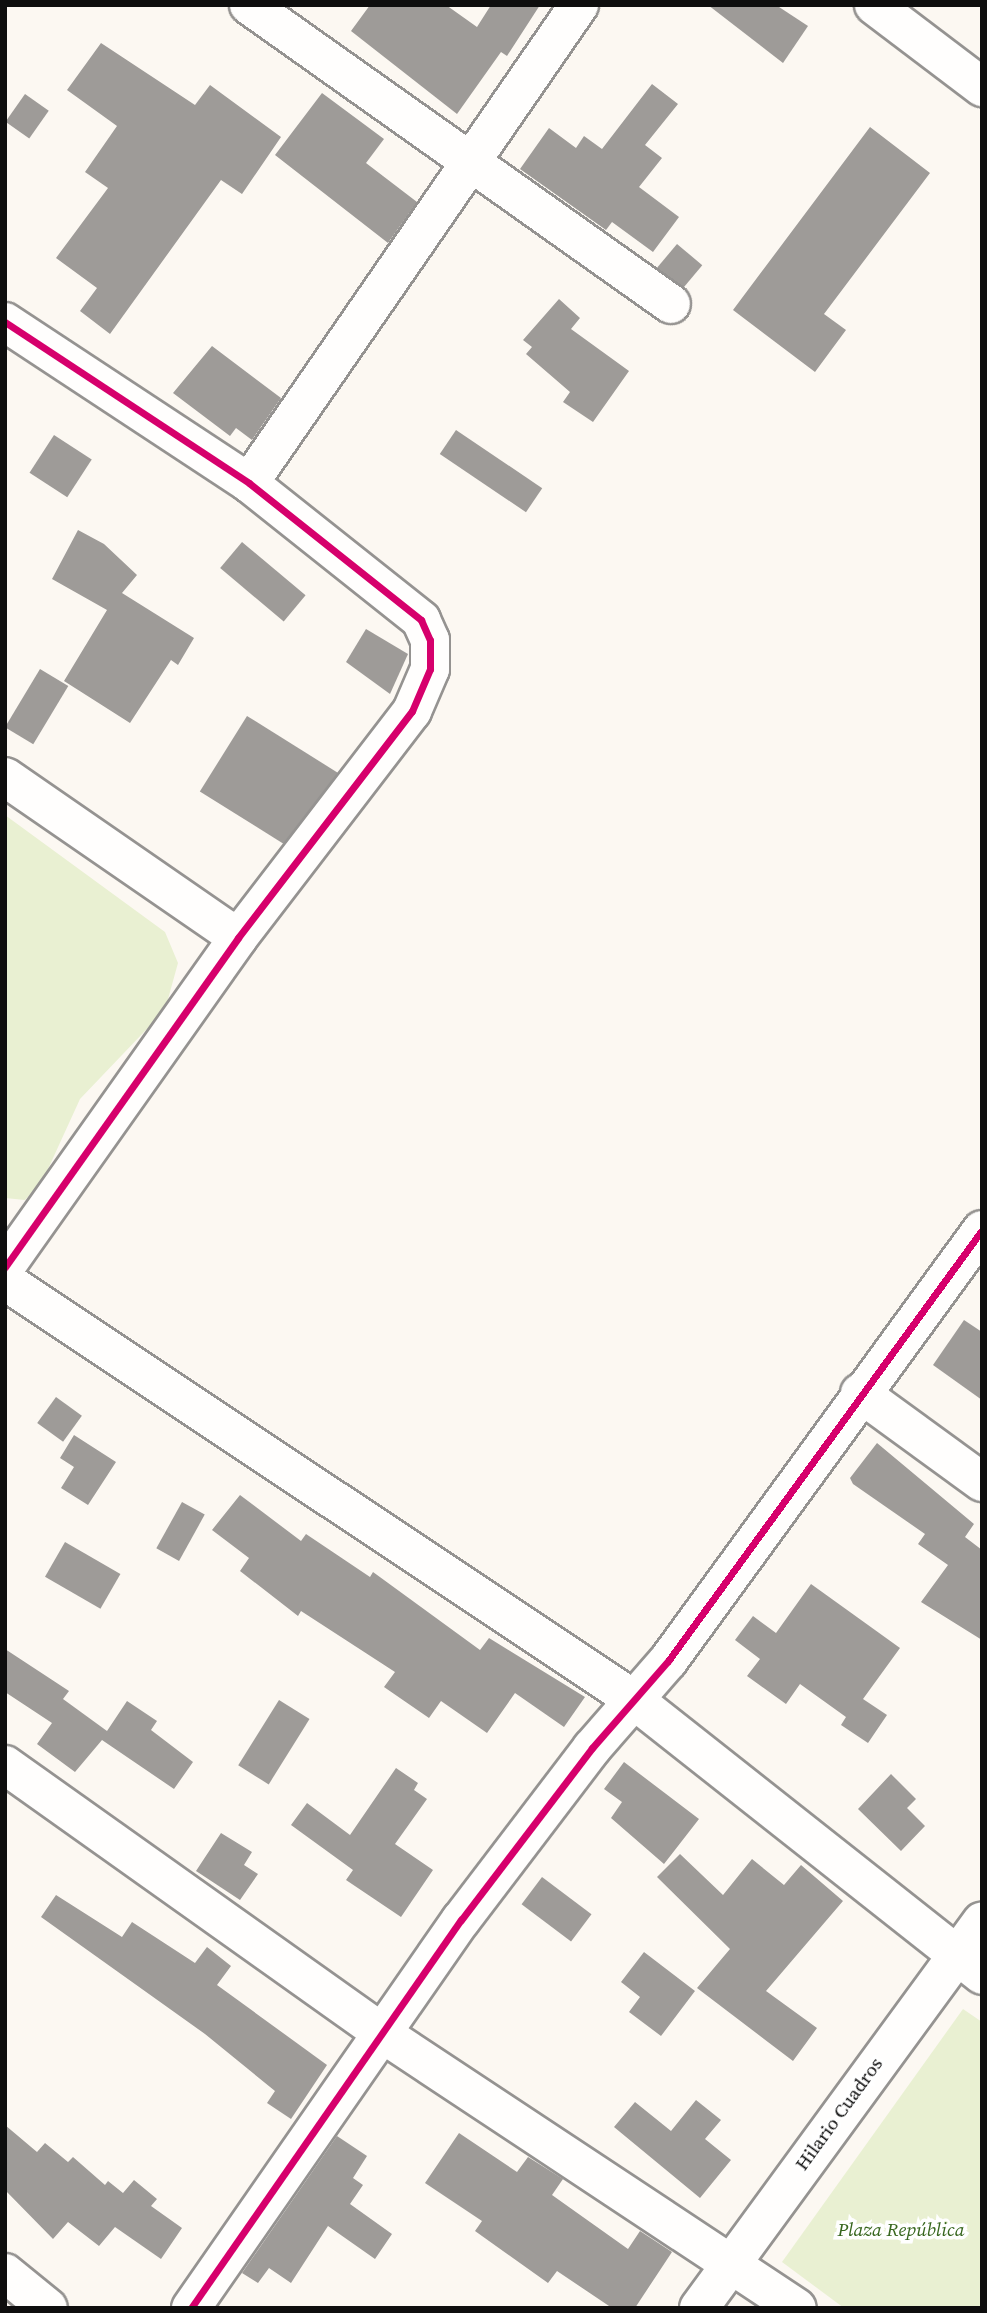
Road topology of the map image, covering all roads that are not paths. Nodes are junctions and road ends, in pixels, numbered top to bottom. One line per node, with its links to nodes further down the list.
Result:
1 (250, 5): 5 (street)
2 (579, 5): 5 (street)
3 (874, 5): 4 (street)
4 (982, 86)
5 (468, 160): 6 (street); 8 (street)
6 (671, 304)
7 (5, 322): 8 (street)
8 (249, 483): 10 (street)
9 (5, 777): 10 (street)
10 (238, 938): 12 (street)
11 (982, 1230): 14 (street)
12 (11, 1244)
13 (5, 1281): 16 (street)
14 (860, 1393): 15 (street); 16 (street)
15 (982, 1482)
16 (633, 1699): 19 (street); 20 (street)
17 (5, 1765): 20 (street)
18 (982, 1922): 19 (street, Hilario Cuadros)
19 (969, 1965): 21 (street, Hilario Cuadros)
20 (383, 2034): 21 (street); 24 (street)
21 (730, 2264): 25 (street, Hilario Cuadros); 26 (street)
22 (5, 2273): 23 (street)
23 (48, 2308)
24 (191, 2308)
25 (699, 2308)
26 (797, 2308)

